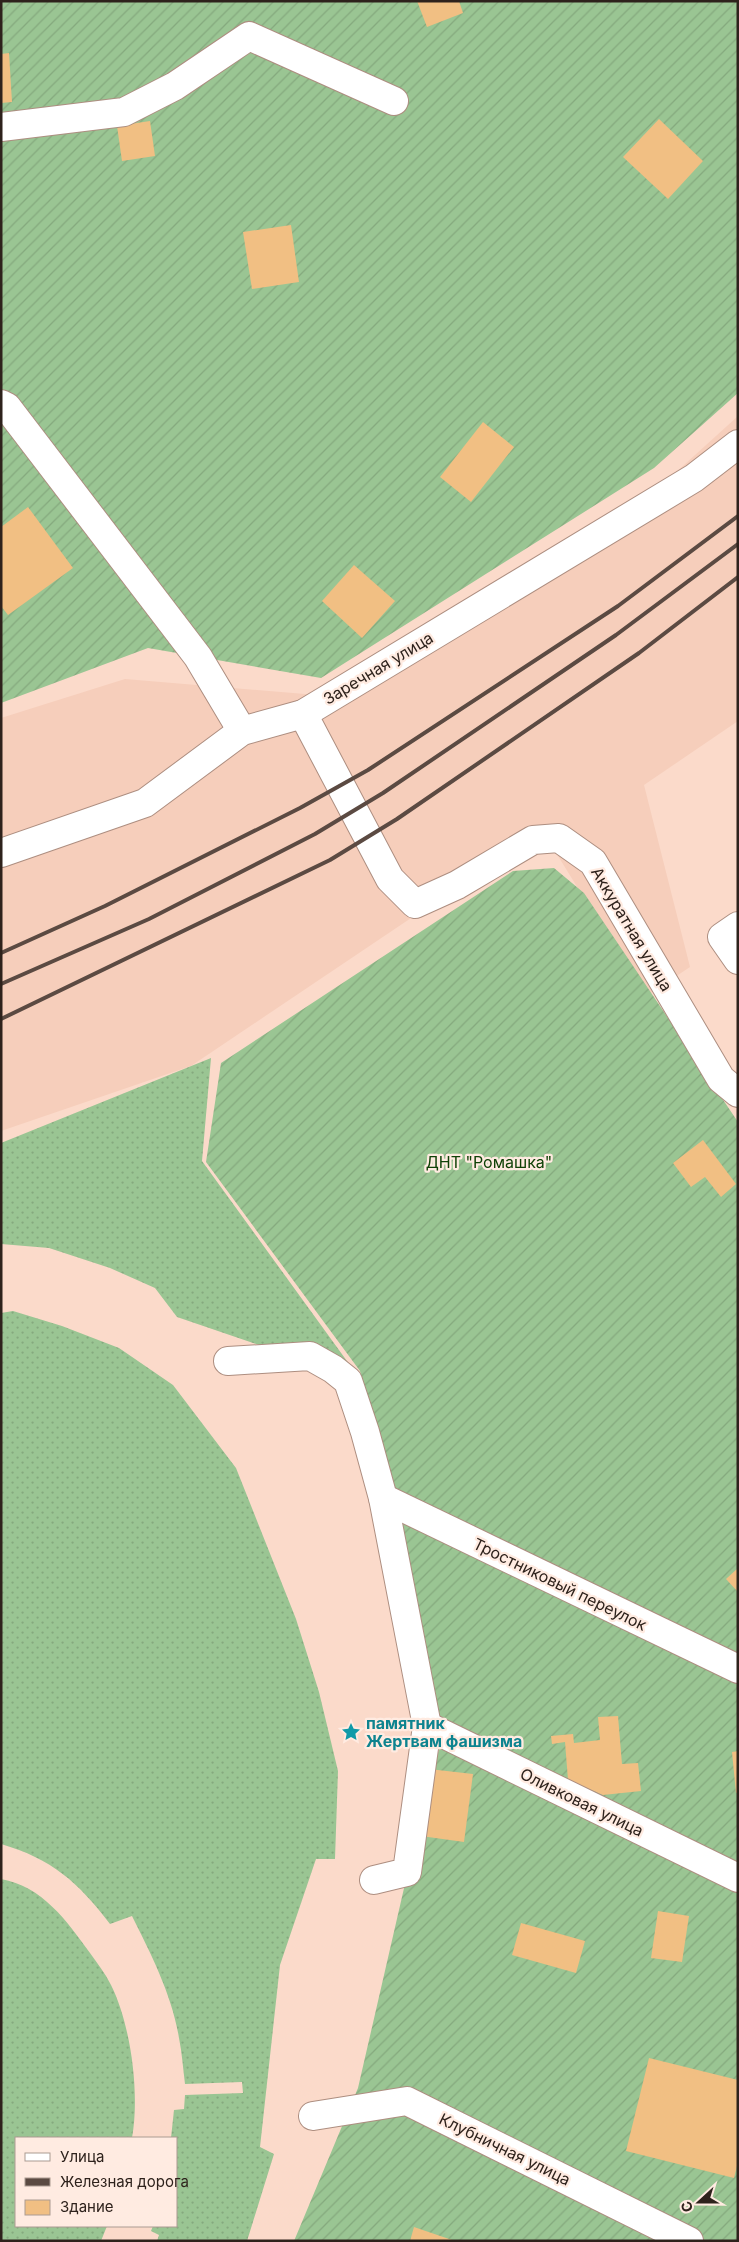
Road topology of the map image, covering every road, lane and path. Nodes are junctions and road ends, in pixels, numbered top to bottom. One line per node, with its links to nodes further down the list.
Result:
1 (394, 101): 2 (street)
2 (1, 127)
3 (1, 404): 6 (street)
4 (738, 444): 5 (street, Заречная улица)
5 (303, 714): 6 (street, Заречная улица); 10 (street, Аккуратная улица)
6 (242, 731): 7 (street, Заречная улица)
7 (1, 854)
8 (738, 926): 9 (street)
9 (738, 960)
10 (738, 1093)
11 (228, 1361): 12 (street)
12 (383, 1498): 13 (street, Тростниковый переулок); 14 (street)
13 (738, 1669)
14 (427, 1726): 15 (street, Оливковая улица); 16 (street)
15 (738, 1878)
16 (374, 1880)
17 (313, 2116): 18 (street, Клубничная улица)
18 (689, 2241)

